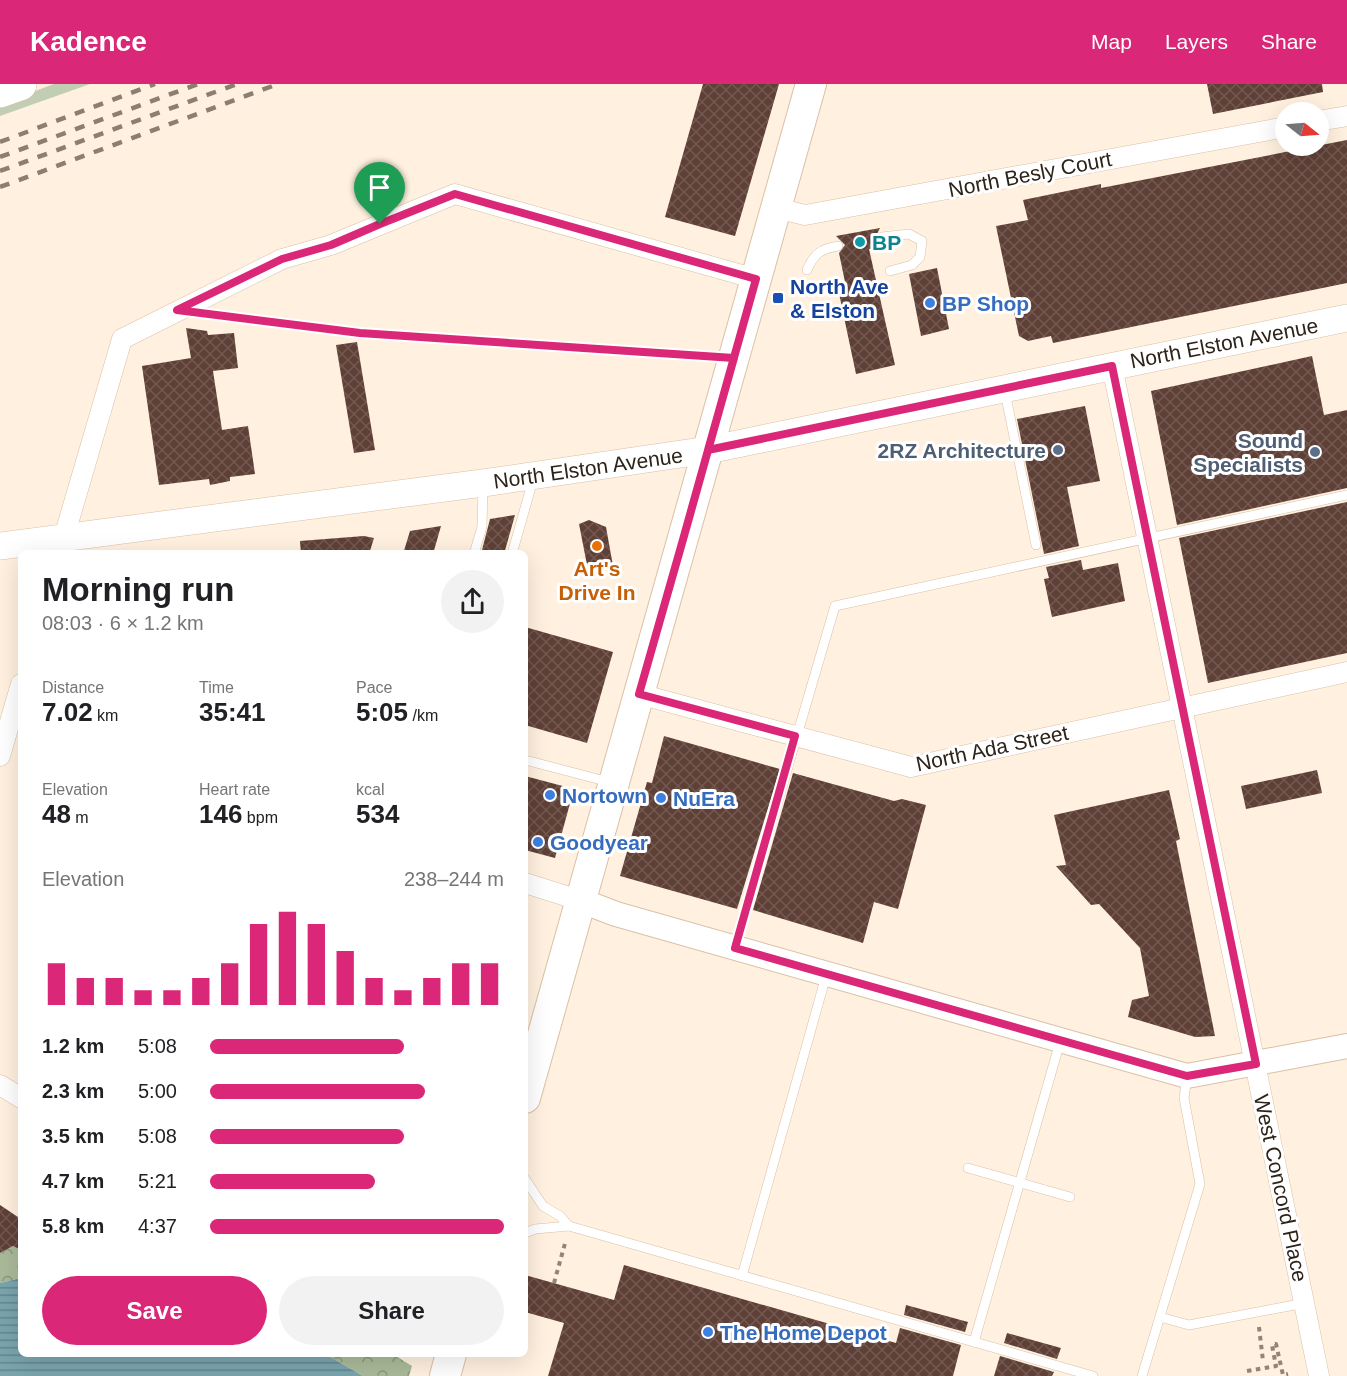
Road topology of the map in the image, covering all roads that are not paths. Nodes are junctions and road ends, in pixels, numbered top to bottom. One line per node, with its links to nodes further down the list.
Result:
1 (20, 84): 3 (highway)
2 (811, 84): 7 (main road)
3 (0, 91)
4 (1347, 116): 5 (street)
5 (1329, 119)
6 (1275, 129): 7 (street, North Besly Court)
7 (776, 208): 12 (main road)
8 (882, 237): 11 (lane)
9 (838, 246): 10 (lane)
10 (807, 270)
11 (890, 271)
12 (756, 279): 13 (street); 15 (main road)
13 (177, 310): 15 (lane); 23 (street)
14 (1347, 318): 16 (main road, North Elston Avenue)
15 (734, 358): 18 (main road)
16 (1112, 366): 17 (main road, North Elston Avenue); 22 (street, West Concord Place)
17 (1005, 389): 18 (main road, North Elston Avenue); 24 (lane)
18 (708, 450): 19 (main road, North Elston Avenue); 29 (main road)
19 (535, 475): 20 (main road, North Elston Avenue); 27 (lane)
20 (483, 483): 23 (main road, North Elston Avenue); 26 (lane)
21 (1347, 495): 22 (lane)
22 (1148, 537): 31 (street, West Concord Place); 32 (lane)
23 (61, 545): 25 (main road, North Elston Avenue)
24 (1036, 545)
25 (0, 546)
26 (475, 550)
27 (513, 550)
28 (1347, 672): 31 (street, North Ada Street)
29 (639, 694): 32 (street, North Ada Street); 35 (main road)
30 (18, 699): 33 (street)
31 (1182, 707): 32 (street, North Ada Street); 42 (street, West Concord Place)
32 (795, 736): 38 (lane)
33 (8, 747)
34 (528, 761): 35 (lane)
35 (615, 784): 37 (main road)
36 (528, 885): 37 (street)
37 (582, 901): 38 (street); 45 (main road)
38 (735, 948): 39 (street)
39 (827, 974): 40 (street); 53 (lane)
40 (1061, 1040): 43 (street); 48 (lane)
41 (1347, 1046): 42 (street)
42 (1256, 1064): 43 (street); 54 (street, West Concord Place)
43 (1187, 1076): 55 (lane)
44 (0, 1085): 46 (street)
45 (528, 1088)
46 (18, 1096)
47 (968, 1168): 48 (lane)
48 (1020, 1182): 50 (lane); 56 (lane)
49 (528, 1184): 51 (lane)
50 (1070, 1197)
51 (570, 1226): 52 (lane); 53 (lane)
52 (528, 1232)
53 (742, 1276): 56 (lane)
54 (1305, 1303): 55 (lane); 59 (street, West Concord Place)
55 (1160, 1317): 58 (lane)
56 (974, 1342): 57 (lane)
57 (1093, 1376)
58 (1142, 1376)
59 (1319, 1376)

